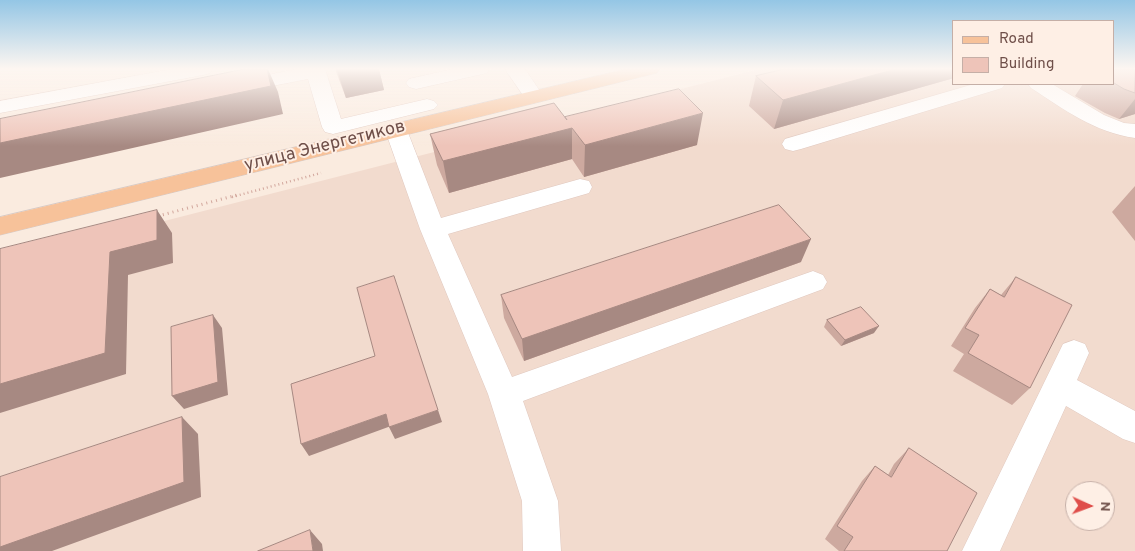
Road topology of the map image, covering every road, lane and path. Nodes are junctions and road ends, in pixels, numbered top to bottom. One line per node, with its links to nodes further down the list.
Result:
1 (66, 95): 8 (lane)
2 (323, 95): 9 (lane)
3 (422, 95): 9 (lane)
4 (543, 95): 7 (main road, улица Энергетиков)
5 (959, 95): 12 (lane)
6 (1056, 95): 11 (lane)
7 (534, 97): 9 (main road, улица Энергетиков)
8 (0, 107)
9 (431, 113): 10 (main road, улица Энергетиков)
10 (396, 130): 16 (main road, улица Энергетиков); 17 (lane)
11 (1135, 131)
12 (793, 144)
13 (327, 171): 15 (path)
14 (580, 187): 17 (lane)
15 (154, 217)
16 (0, 226)
17 (433, 229): 21 (lane)
18 (813, 282): 21 (lane)
19 (1074, 353): 20 (lane)
20 (1059, 386): 22 (lane); 24 (lane)
21 (504, 394): 23 (lane)
22 (1135, 428)
23 (542, 551)
24 (980, 551)

